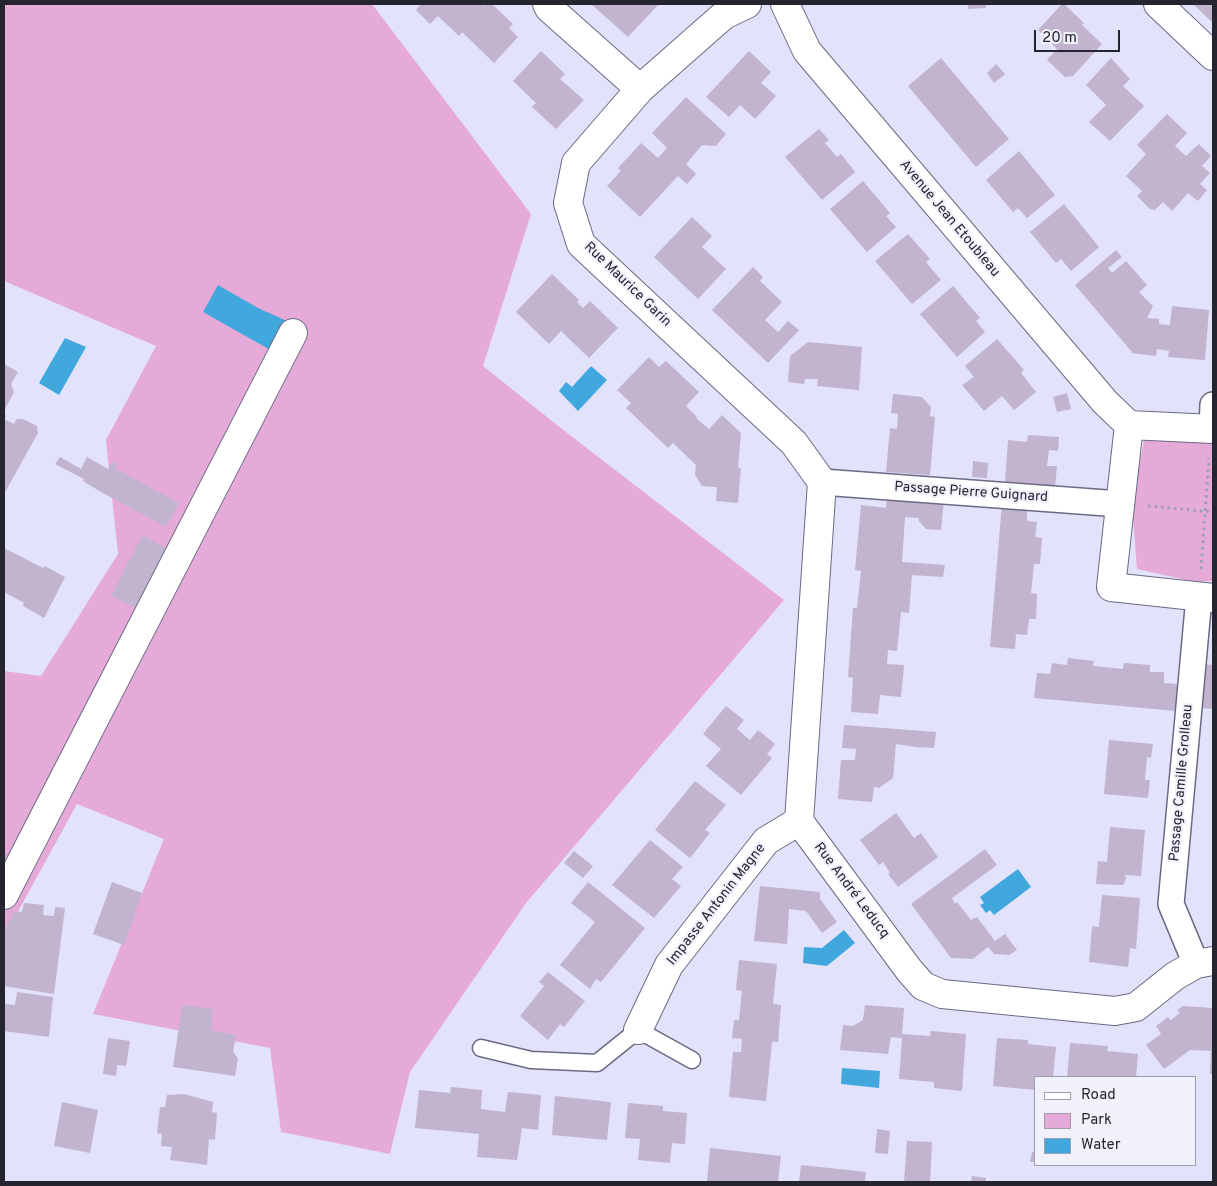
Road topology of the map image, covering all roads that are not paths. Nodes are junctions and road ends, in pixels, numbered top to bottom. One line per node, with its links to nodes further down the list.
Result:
1 (547, 4): 6 (street)
2 (747, 4): 6 (street, Rue Maurice Garin)
3 (785, 4): 9 (street, Avenue Jean Etoubleau)
4 (1158, 4): 5 (street)
5 (1213, 56)
6 (640, 89): 10 (street, Rue Maurice Garin)
7 (293, 333): 14 (street)
8 (1213, 421): 9 (street)
9 (1128, 425): 11 (street)
10 (822, 482): 11 (street, Passage Pierre Guignard); 13 (street)
11 (1120, 504): 12 (street)
12 (1206, 597): 15 (street, Passage Camille Grolleau)
13 (799, 821): 15 (street, Rue André Leducq); 16 (street, Impasse Antonin Magne)
14 (4, 895)
15 (1205, 962)
16 (638, 1030): 17 (lane); 18 (lane)
17 (482, 1048)
18 (692, 1060)

